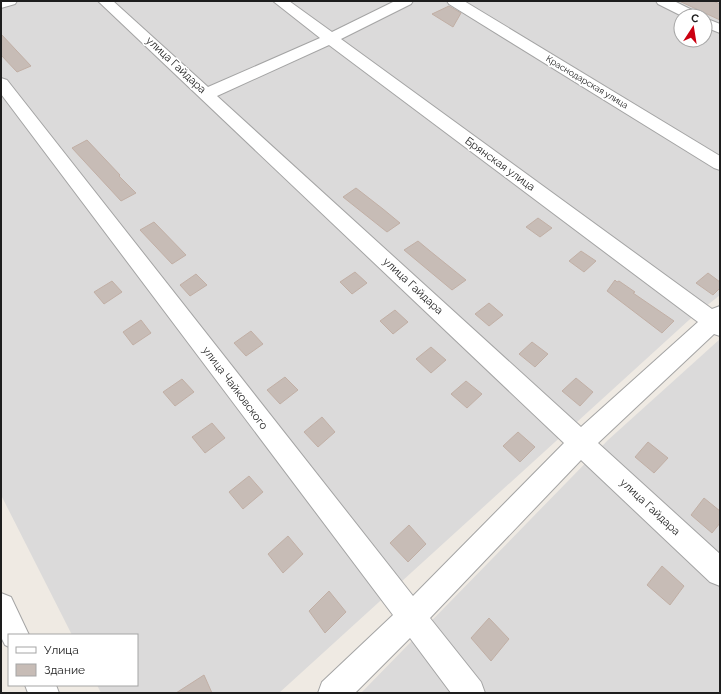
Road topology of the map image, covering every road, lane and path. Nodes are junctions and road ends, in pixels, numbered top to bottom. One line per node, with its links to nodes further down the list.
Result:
1 (10, 1): 7 (street)
2 (105, 1): 11 (street, улица Гайдара)
3 (280, 1): 9 (street, Брянская улица)
4 (406, 1): 9 (street)
5 (454, 1): 12 (street, Краснодарская улица)
6 (663, 1): 8 (street)
7 (1, 4)
8 (677, 8)
9 (330, 39): 11 (street); 13 (street, Брянская улица)
10 (1, 83): 17 (street, улица Чайковского)
11 (206, 94): 14 (street, улица Гайдара)
12 (720, 164)
13 (717, 321): 14 (street)
14 (581, 443): 15 (street, улица Гайдара); 17 (street)
15 (720, 572)
16 (1, 607): 18 (street)
17 (411, 618): 19 (street); 20 (street, улица Чайковского)
18 (14, 634)
19 (333, 693)
20 (470, 693)

